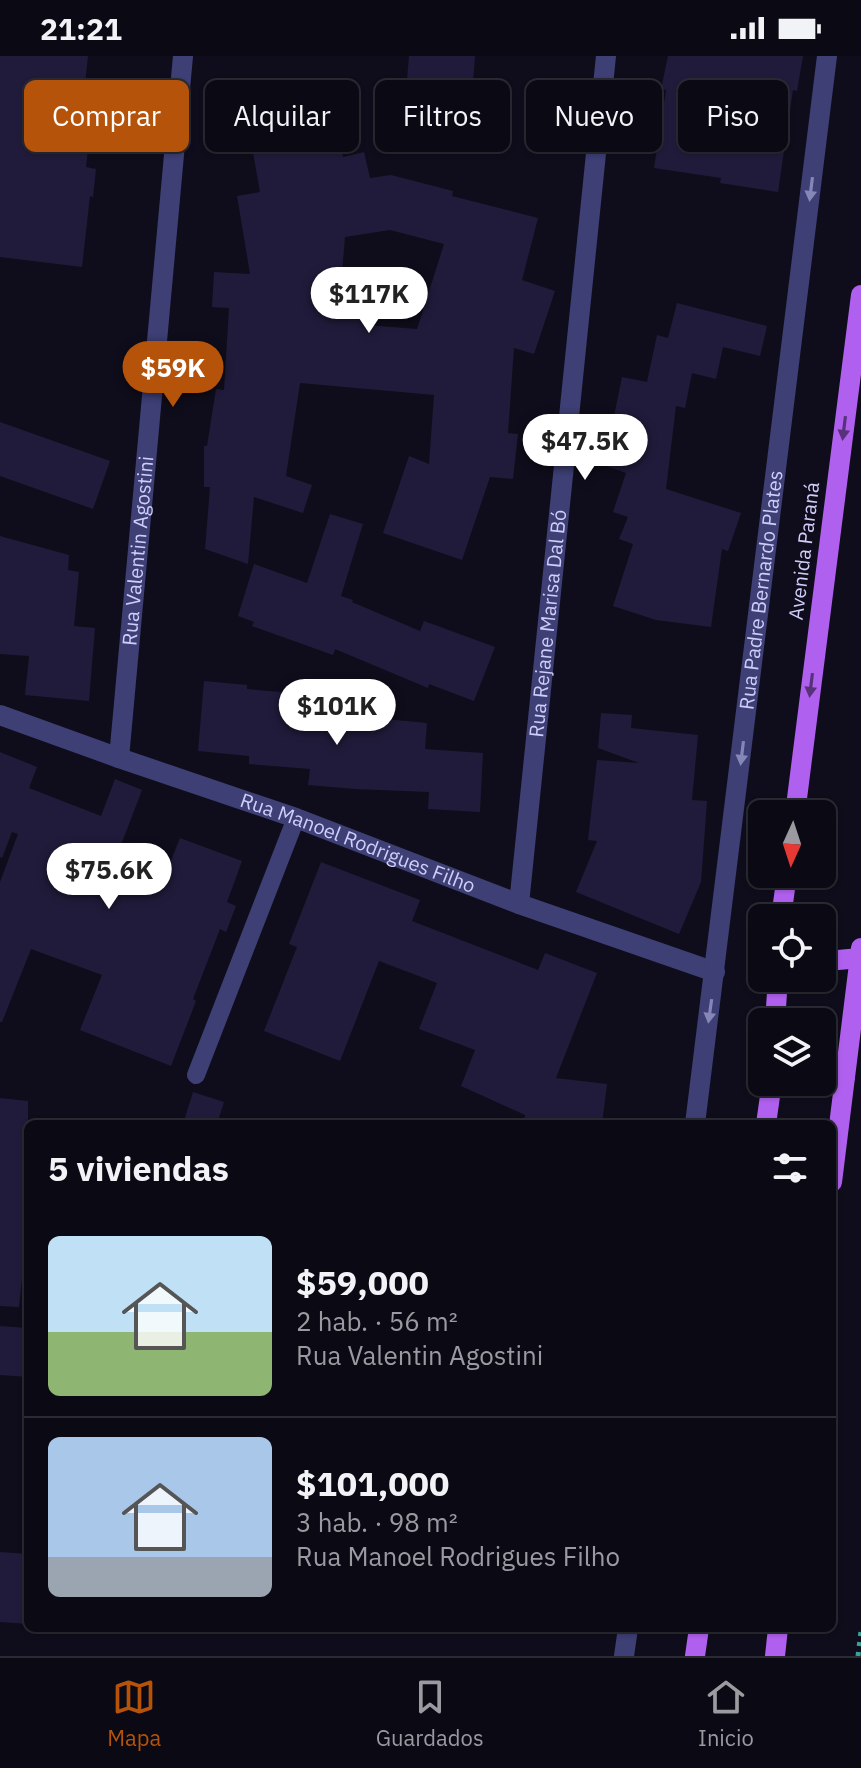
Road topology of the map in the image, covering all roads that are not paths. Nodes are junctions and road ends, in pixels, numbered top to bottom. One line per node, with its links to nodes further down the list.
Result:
1 (183, 56): 6 (street, Rua Valentin Agostini)
2 (606, 56): 9 (street, Rua Rejane Marisa Dal Bó)
3 (827, 56): 12 (street, Rua Padre Bernardo Plates, one-way to 12)
4 (861, 295): 7 (main road, Avenida Paraná, one-way to 7)
5 (0, 715): 6 (street, Rua Manoel Rodrigues Filho)
6 (119, 758): 8 (street, Rua Manoel Rodrigues Filho)
7 (797, 800)
8 (296, 818): 9 (street, Rua Manoel Rodrigues Filho); 14 (lane)
9 (519, 904): 12 (street, Rua Manoel Rodrigues Filho)
10 (860, 953): 11 (main road); 15 (main road)
11 (836, 960)
12 (715, 972): 17 (street, Rua Padre Bernardo Plates, one-way to 17)
13 (836, 1069): 15 (main road)
14 (196, 1075)
15 (845, 1077): 19 (main road)
16 (770, 1096): 18 (main road)
17 (696, 1120)
18 (767, 1120)
19 (836, 1150)
20 (627, 1632): 23 (street)
21 (698, 1632): 24 (main road)
22 (778, 1632): 25 (main road)
23 (624, 1656)
24 (695, 1656)
25 (775, 1656)

